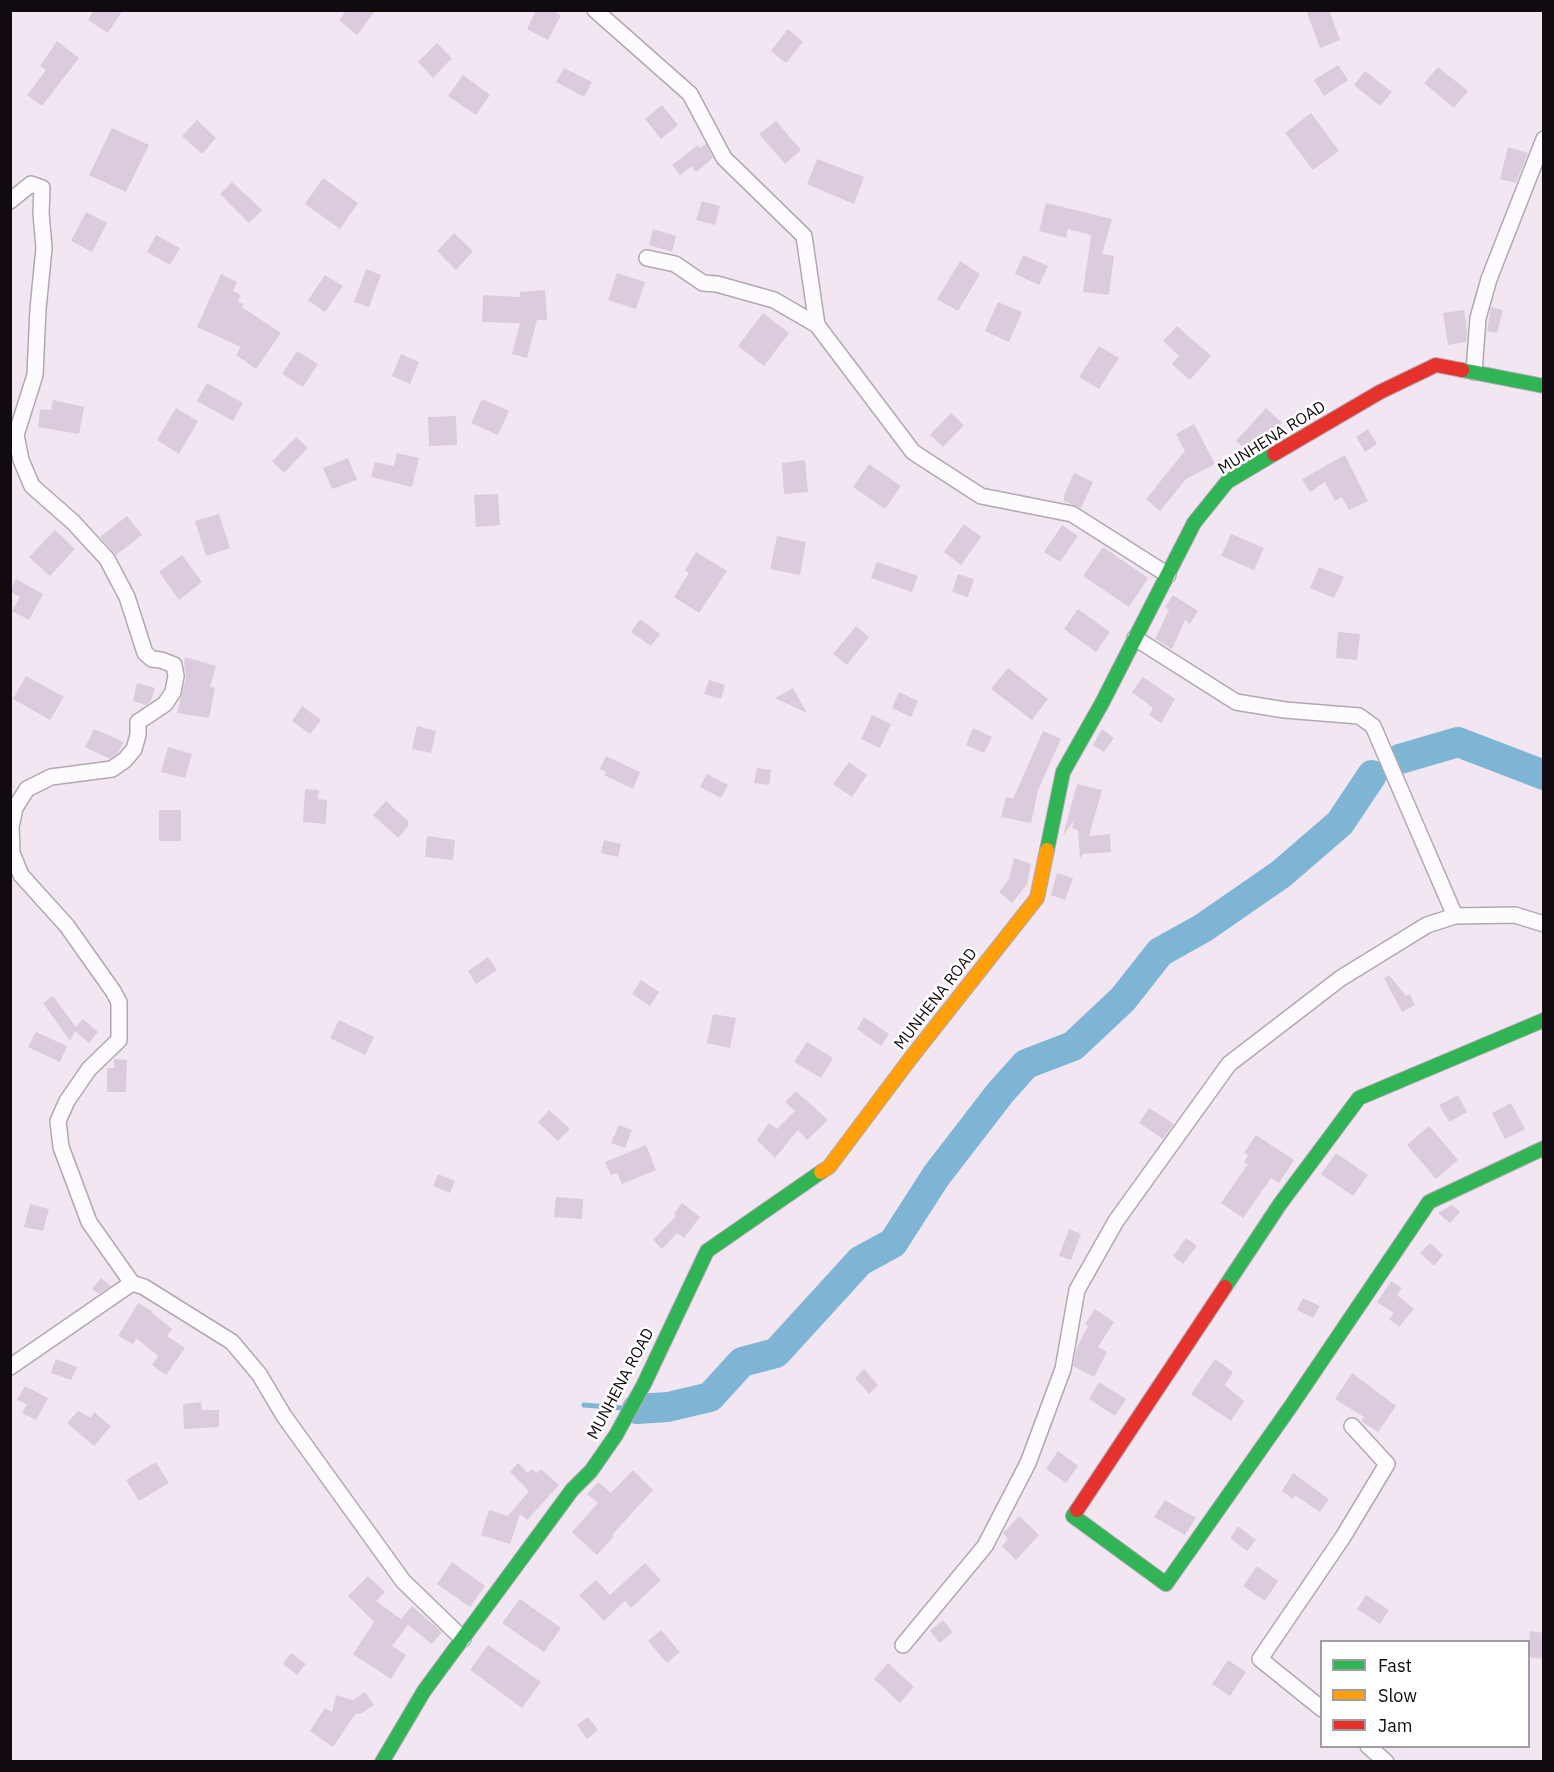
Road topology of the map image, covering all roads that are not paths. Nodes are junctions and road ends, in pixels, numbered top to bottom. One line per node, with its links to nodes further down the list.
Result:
1 (595, 10): 5 (street)
2 (1544, 140): 6 (street)
3 (10, 201): 14 (street)
4 (647, 258): 5 (street)
5 (817, 325): 8 (street)
6 (1474, 372): 7 (street, MUNHENA ROAD); 8 (street, MUNHENA ROAD)
7 (1544, 386)
8 (1167, 575): 9 (street, MUNHENA ROAD)
9 (1135, 638): 10 (street); 17 (street, MUNHENA ROAD)
10 (1455, 916): 11 (street); 18 (street)
11 (1544, 924)
12 (1544, 1020): 13 (street)
13 (1544, 1148)
14 (132, 1284): 15 (street); 17 (street)
15 (10, 1367)
16 (1352, 1426): 19 (street)
17 (464, 1639): 21 (street, MUNHENA ROAD)
18 (903, 1645)
19 (1320, 1707)
20 (1370, 1748): 22 (street)
21 (382, 1761)
22 (1386, 1761)

